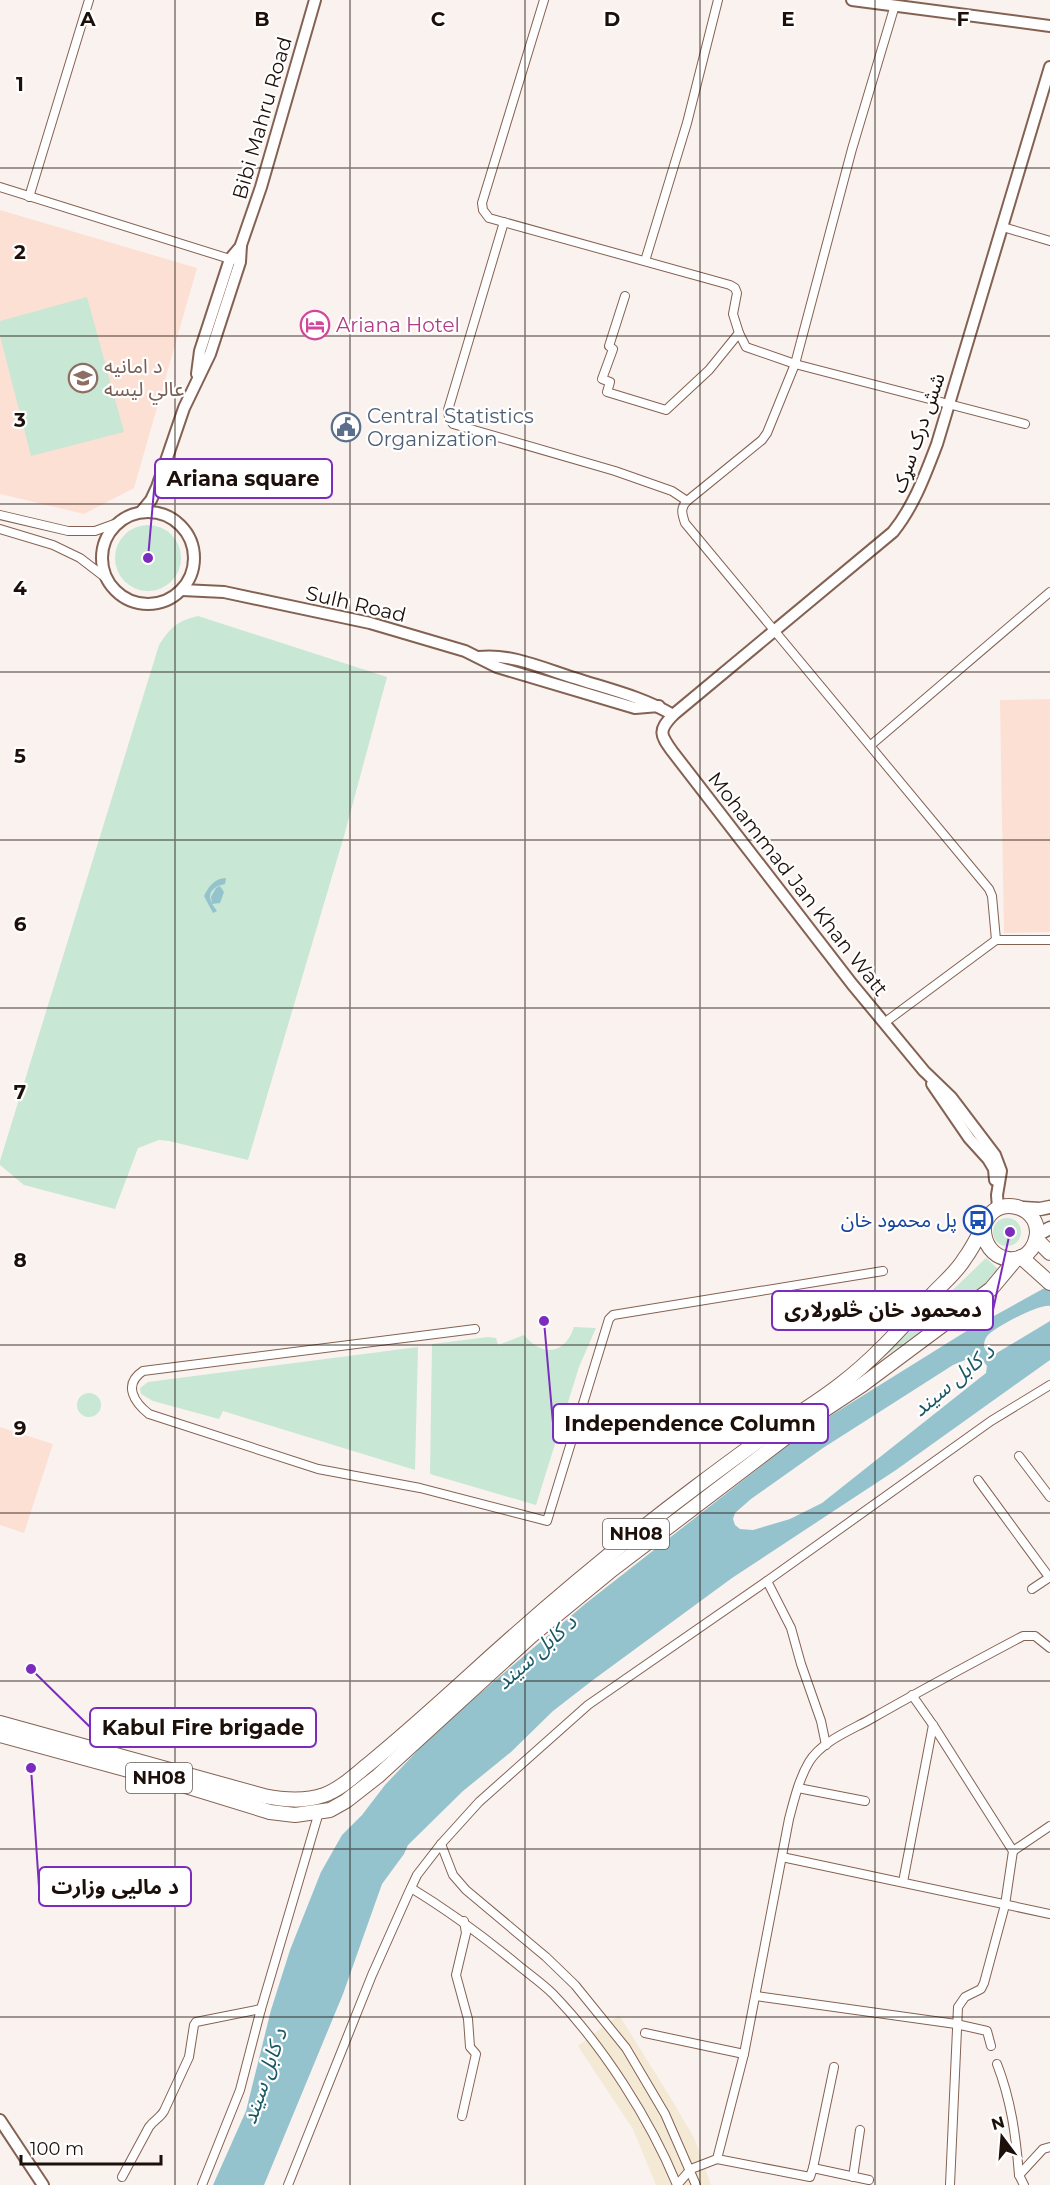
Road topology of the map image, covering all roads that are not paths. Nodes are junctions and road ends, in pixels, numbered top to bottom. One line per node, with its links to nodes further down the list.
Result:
1 (89, 0): 10 (street)
2 (315, 0): 14 (street, Bibi Mahru Road)
3 (544, 0): 11 (street)
4 (718, 0): 15 (street)
5 (852, 0): 6 (street)
6 (895, 5): 7 (street); 18 (street)
7 (1050, 26)
8 (1050, 67): 12 (street, شش درک سړک)
9 (0, 187): 10 (street)
10 (29, 196): 14 (street)
11 (504, 222): 15 (street); 21 (street)
12 (1002, 227): 13 (street); 19 (street, شش درک سړک)
13 (1050, 241)
14 (235, 261): 22 (street)
15 (645, 261): 17 (street)
16 (625, 296): 17 (street)
17 (739, 333): 18 (street)
18 (795, 364): 19 (street); 21 (street)
19 (948, 402): 20 (street); 29 (street, شش درک سړک)
20 (1025, 424)
21 (687, 501): 29 (street)
22 (142, 511): 24 (street); 27 (street)
23 (0, 515): 24 (street)
24 (117, 523): 26 (street)
25 (0, 528): 26 (street)
26 (106, 578): 27 (street)
27 (182, 590): 30 (street, Sulh Road)
28 (1050, 592): 31 (street)
29 (776, 631): 30 (street, شش درک سړک); 31 (street)
30 (673, 715): 34 (street, Mohammad Jan Khan Watt)
31 (871, 745): 32 (street)
32 (996, 940): 33 (street); 34 (street)
33 (1050, 940)
34 (884, 1023): 37 (street, Mohammad Jan Khan Watt)
35 (1050, 1207): 36 (main road)
36 (1023, 1208): 37 (highway); 40 (highway)
37 (995, 1210): 38 (highway, NH08)
38 (984, 1227): 42 (highway); 55 (highway, NH08)
39 (1050, 1228): 40 (main road)
40 (1037, 1237): 41 (highway); 42 (highway, NH08)
41 (1050, 1253)
42 (1018, 1258): 44 (highway); 61 (highway, NH08)
43 (883, 1271): 45 (street)
44 (1048, 1281)
45 (475, 1329)
46 (1050, 1385): 51 (street)
47 (1020, 1456): 49 (street)
48 (978, 1480): 50 (street)
49 (1050, 1497)
50 (1050, 1577): 52 (street)
51 (767, 1581): 58 (street); 63 (street)
52 (1032, 1589)
53 (1050, 1648): 54 (street)
54 (912, 1695): 56 (street); 58 (street)
55 (0, 1723)
56 (933, 1725): 64 (street); 66 (street)
57 (0, 1735): 61 (highway, NH08)
58 (826, 1745): 59 (street)
59 (798, 1788): 60 (street); 65 (street)
60 (865, 1802)
61 (319, 1812): 72 (street)
62 (1050, 1827): 64 (street)
63 (441, 1844): 67 (street); 85 (street)
64 (1013, 1851): 68 (street)
65 (782, 1857): 66 (street); 71 (street)
66 (903, 1882): 68 (street)
67 (411, 1888): 70 (street); 92 (street)
68 (1005, 1905): 69 (street); 73 (street)
69 (1050, 1914)
70 (464, 1922): 79 (street); 93 (street)
71 (756, 1996): 73 (street); 76 (street)
72 (261, 2009): 88 (street); 91 (street)
73 (956, 2024): 75 (street); 95 (street)
74 (645, 2033): 76 (street)
75 (991, 2046)
76 (744, 2054): 83 (street)
77 (997, 2064): 86 (street)
78 (834, 2067): 84 (street)
79 (462, 2116)
80 (0, 2120): 90 (street)
81 (860, 2130): 87 (street)
82 (1050, 2147): 86 (street)
83 (717, 2159): 84 (street); 85 (street)
84 (813, 2168): 87 (street)
85 (691, 2169): 93 (street); 94 (street)
86 (1019, 2175): 96 (street)
87 (853, 2176): 89 (street)
88 (122, 2177)
89 (868, 2180)
90 (44, 2185)
91 (202, 2185)
92 (288, 2185)
93 (677, 2185)
94 (696, 2185)
95 (950, 2185)
96 (1024, 2185)

